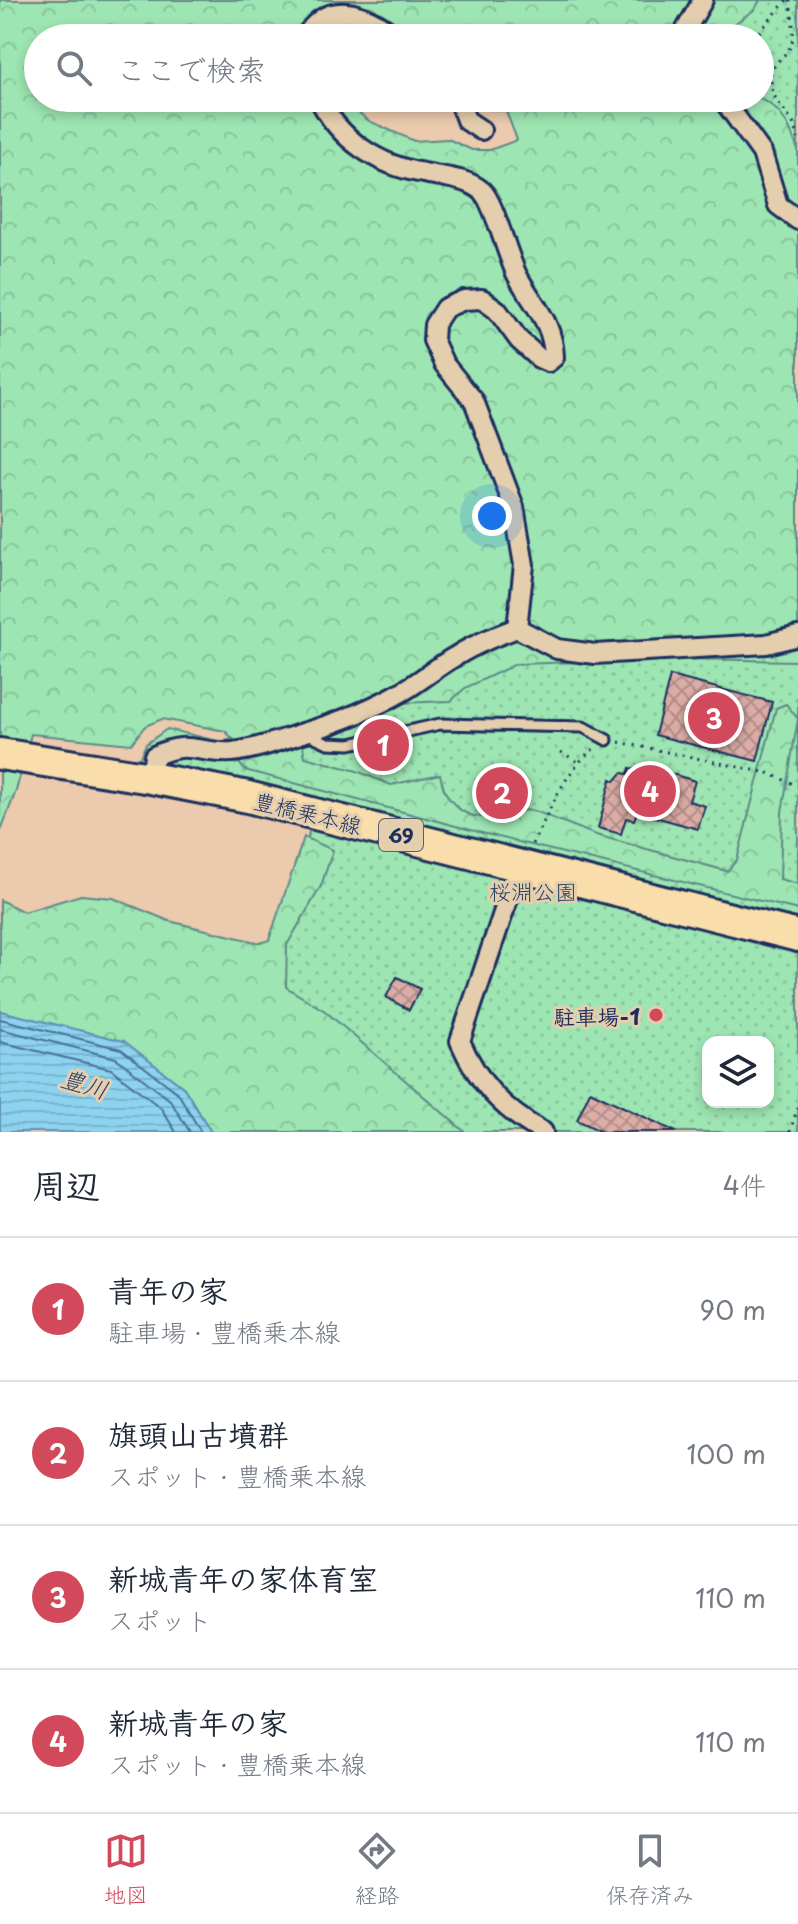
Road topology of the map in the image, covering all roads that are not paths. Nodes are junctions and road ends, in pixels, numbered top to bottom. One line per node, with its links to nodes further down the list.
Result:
1 (703, 0): 4 (street)
2 (310, 24): 3 (street)
3 (381, 24)
4 (689, 24)
5 (327, 112): 10 (street)
6 (463, 112): 8 (street)
7 (732, 112): 9 (street)
8 (481, 130)
9 (798, 220)
10 (517, 628): 11 (street); 12 (street)
11 (798, 636)
12 (305, 732): 13 (lane); 15 (street)
13 (607, 740)
14 (0, 754): 15 (main road, 豊橋乗本線 / 69)
15 (151, 778): 16 (main road, 豊橋乗本線 / 69)
16 (519, 866): 17 (main road, 豊橋乗本線 / 69); 18 (street)
17 (798, 936)
18 (543, 1132)

